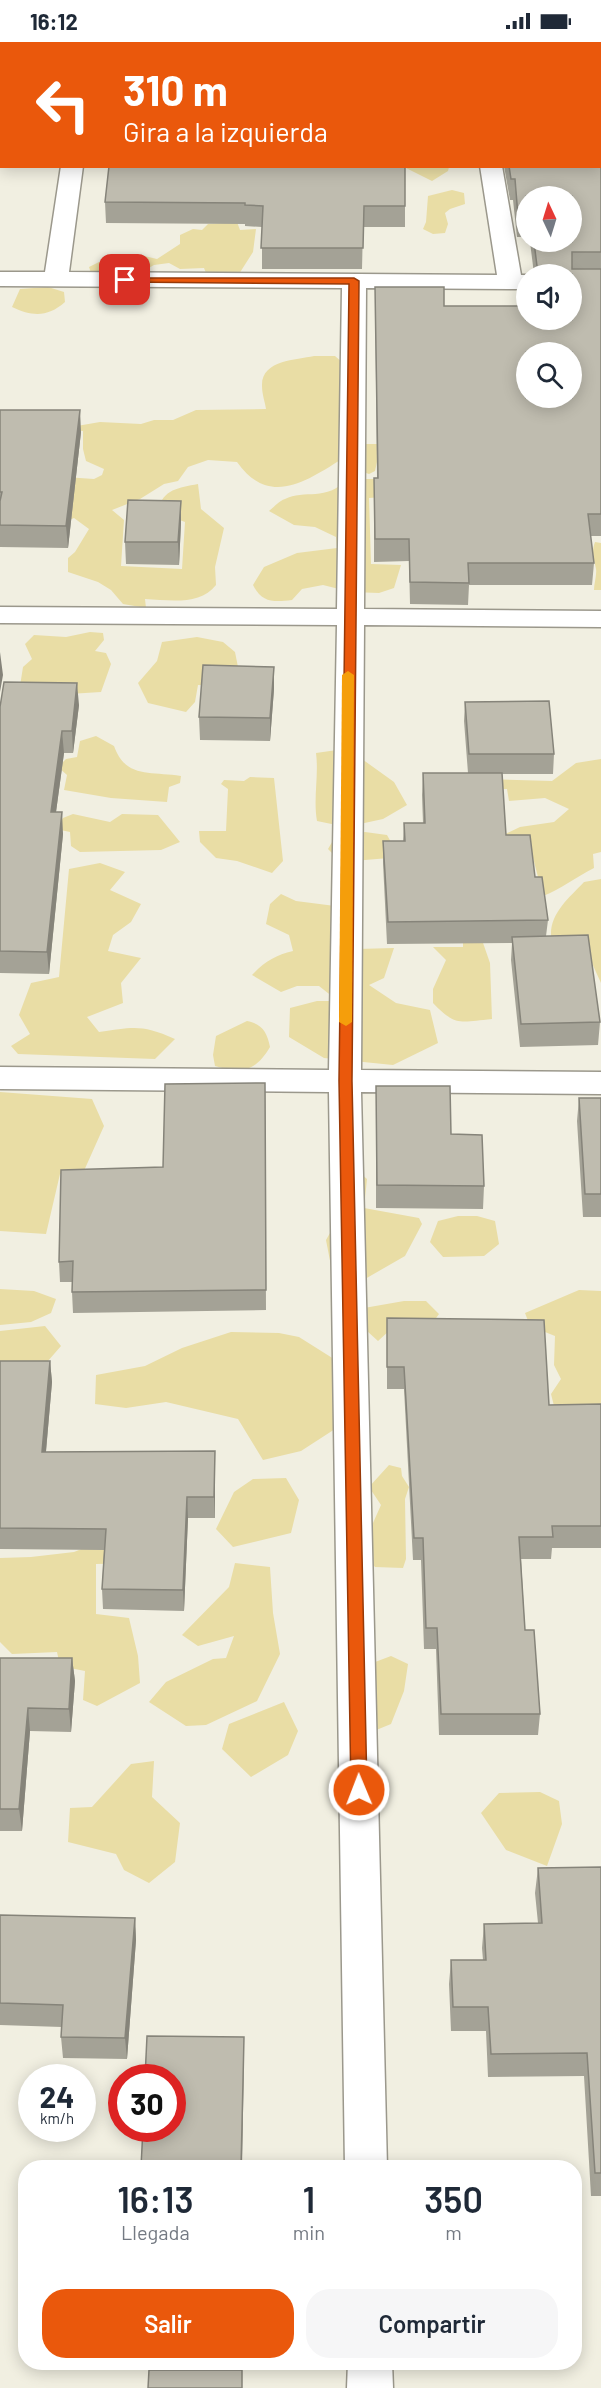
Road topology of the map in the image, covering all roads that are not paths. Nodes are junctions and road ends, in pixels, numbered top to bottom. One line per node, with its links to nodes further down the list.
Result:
1 (72, 168): 5 (street)
2 (491, 168): 3 (street)
3 (516, 273)
4 (0, 279): 5 (street)
5 (56, 279): 6 (street)
6 (354, 281): 7 (street); 9 (street)
7 (516, 282)
8 (0, 615): 9 (street)
9 (348, 616): 10 (street); 12 (street)
10 (601, 619)
11 (0, 1078): 12 (street)
12 (345, 1081): 13 (street); 14 (street)
13 (601, 1083)
14 (366, 2160)
15 (370, 2370): 16 (street)
16 (370, 2388)

